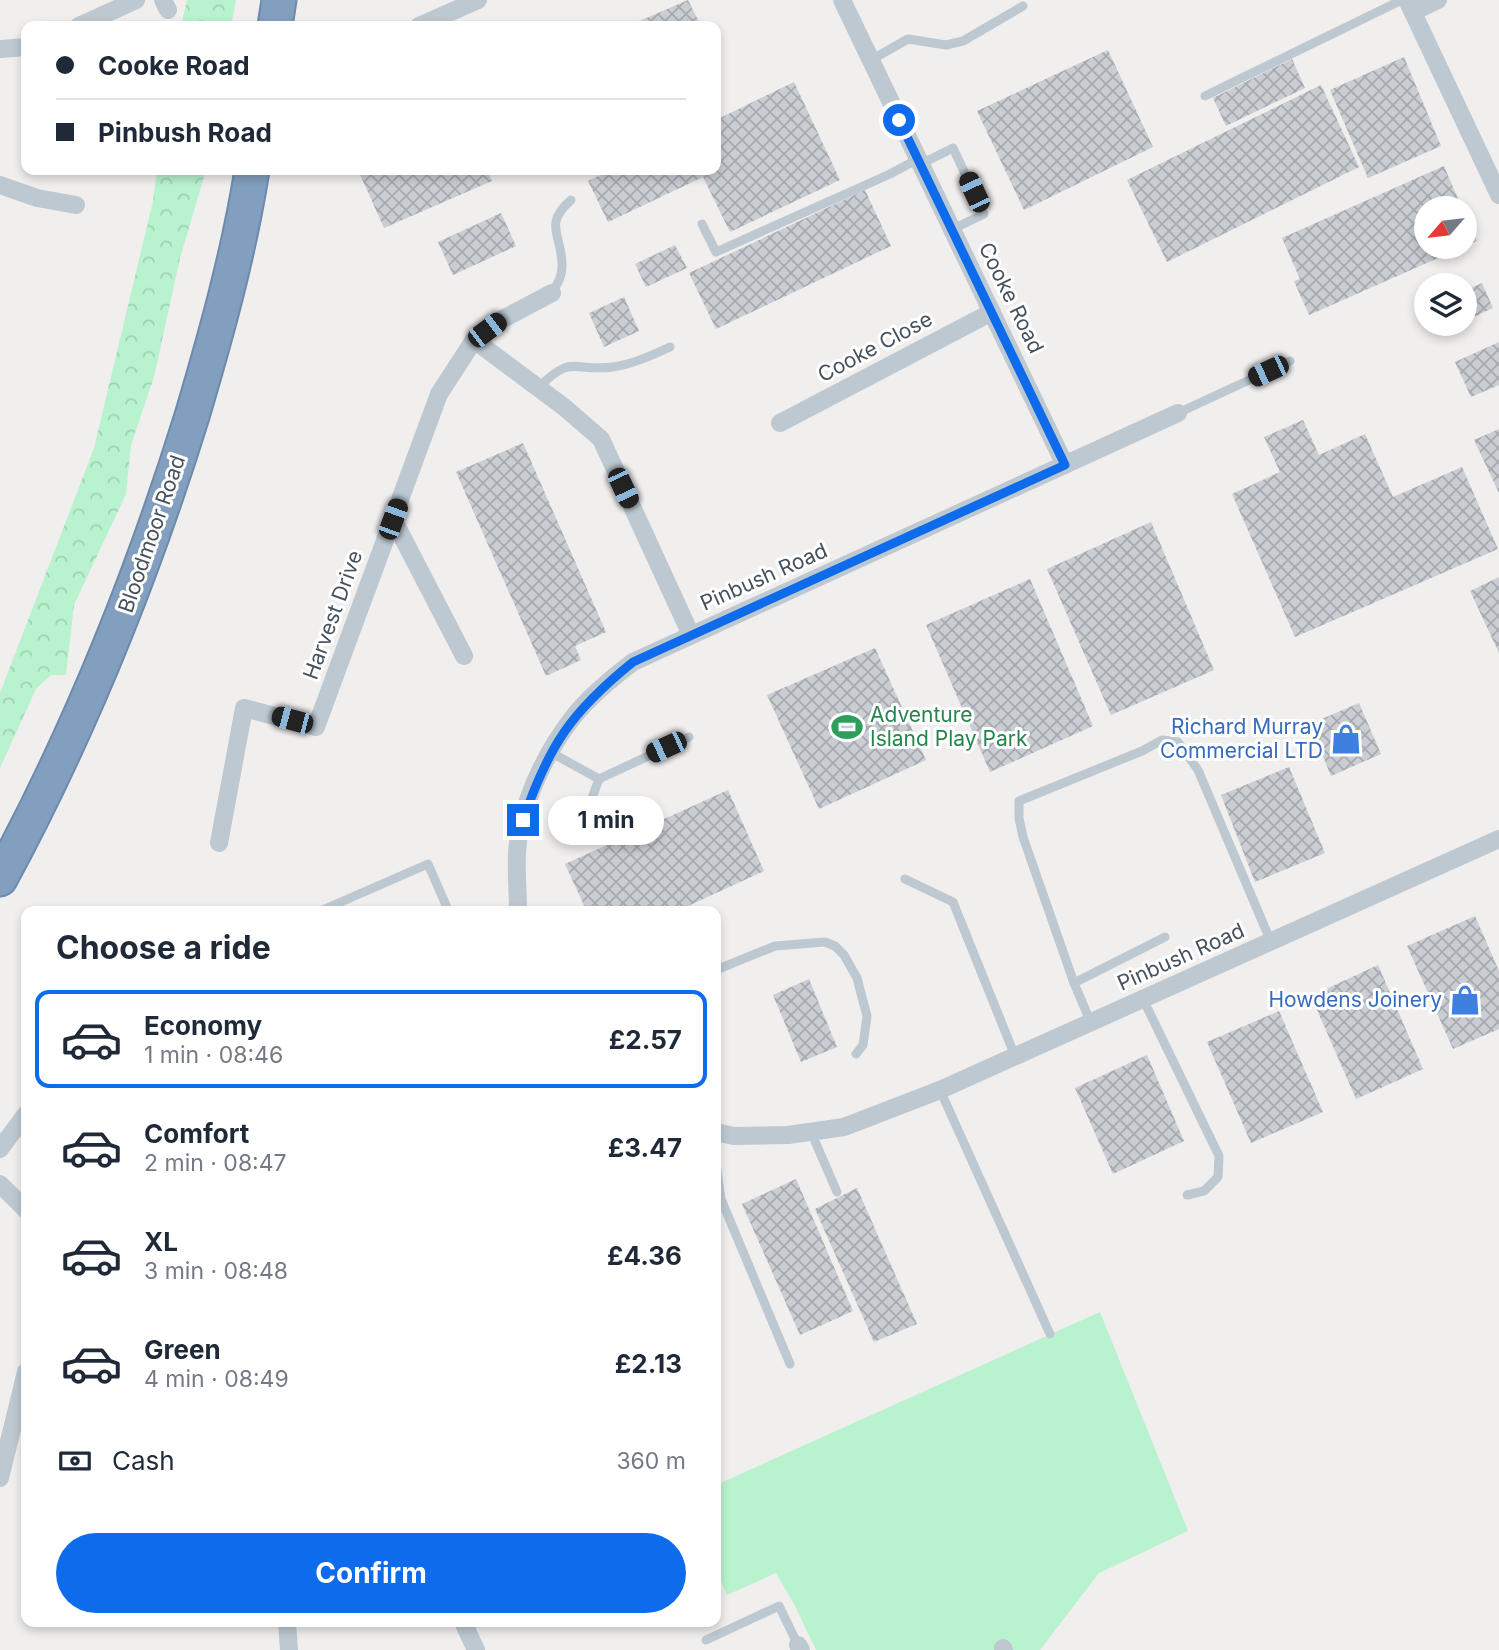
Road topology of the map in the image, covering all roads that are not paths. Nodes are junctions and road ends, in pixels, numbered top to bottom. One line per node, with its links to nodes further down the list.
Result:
1 (136, 0): 8 (street)
2 (279, 0): 9 (highway)
3 (478, 0): 10 (street)
4 (842, 0): 13 (street, Cooke Road)
5 (1438, 0): 6 (street)
6 (1407, 4): 14 (lane); 18 (street)
7 (1023, 6): 13 (lane)
8 (90, 21)
9 (276, 21)
10 (430, 21)
11 (21, 47): 12 (street)
12 (0, 49)
13 (871, 60): 15 (street, Cooke Road)
14 (1205, 96)
15 (919, 161): 21 (lane); 22 (street, Cooke Road); 22 (lane)
16 (252, 175): 41 (highway, Bloodmoor Road)
17 (0, 185): 20 (street)
18 (1499, 195)
19 (571, 200): 23 (lane)
20 (76, 205)
21 (702, 225)
22 (953, 229): 24 (street, Cooke Road)
23 (552, 293): 25 (street, Harvest Drive)
24 (992, 312): 30 (street, Cooke Close); 31 (street, Cooke Road)
25 (474, 340): 28 (street); 32 (street, Harvest Drive)
26 (670, 346): 28 (lane)
27 (1290, 361): 29 (lane)
28 (538, 388): 33 (street)
29 (1178, 413): 31 (street, Pinbush Road)
30 (780, 423)
31 (1065, 465): 33 (street, Pinbush Road)
32 (393, 519): 34 (street); 39 (street, Harvest Drive)
33 (691, 635): 36 (street, Pinbush Road)
34 (464, 656)
35 (689, 737): 37 (lane)
36 (550, 752): 37 (lane); 45 (street, Pinbush Road)
37 (598, 779): 38 (lane)
38 (577, 839)
39 (219, 843)
40 (1498, 844): 47 (street, Pinbush Road)
41 (0, 879)
42 (905, 879): 53 (lane)
43 (332, 906): 44 (lane)
44 (446, 906)
45 (518, 906)
46 (1165, 937): 49 (lane)
47 (1271, 942): 49 (lane); 50 (street, Pinbush Road)
48 (721, 968): 52 (lane)
49 (1074, 983): 51 (lane)
50 (1143, 999): 51 (street, Pinbush Road); 61 (lane)
51 (1091, 1023): 53 (street, Pinbush Road)
52 (856, 1054)
53 (1015, 1056): 54 (street, Pinbush Road)
54 (940, 1090): 56 (street, Pinbush Road); 64 (lane)
55 (21, 1119): 58 (street)
56 (811, 1132): 57 (street, Pinbush Road); 60 (lane)
57 (721, 1133)
58 (0, 1149)
59 (0, 1184): 63 (street)
60 (837, 1192)
61 (1187, 1195)
62 (721, 1199): 65 (lane)
63 (21, 1205)
64 (1050, 1334)
65 (790, 1364)
66 (21, 1386): 67 (street)
67 (6, 1427): 68 (street)
68 (0, 1478)
69 (287, 1627): 73 (street)
70 (465, 1627): 74 (street)
71 (706, 1640): 72 (lane)
72 (799, 1648)
73 (289, 1650)
74 (475, 1650)

